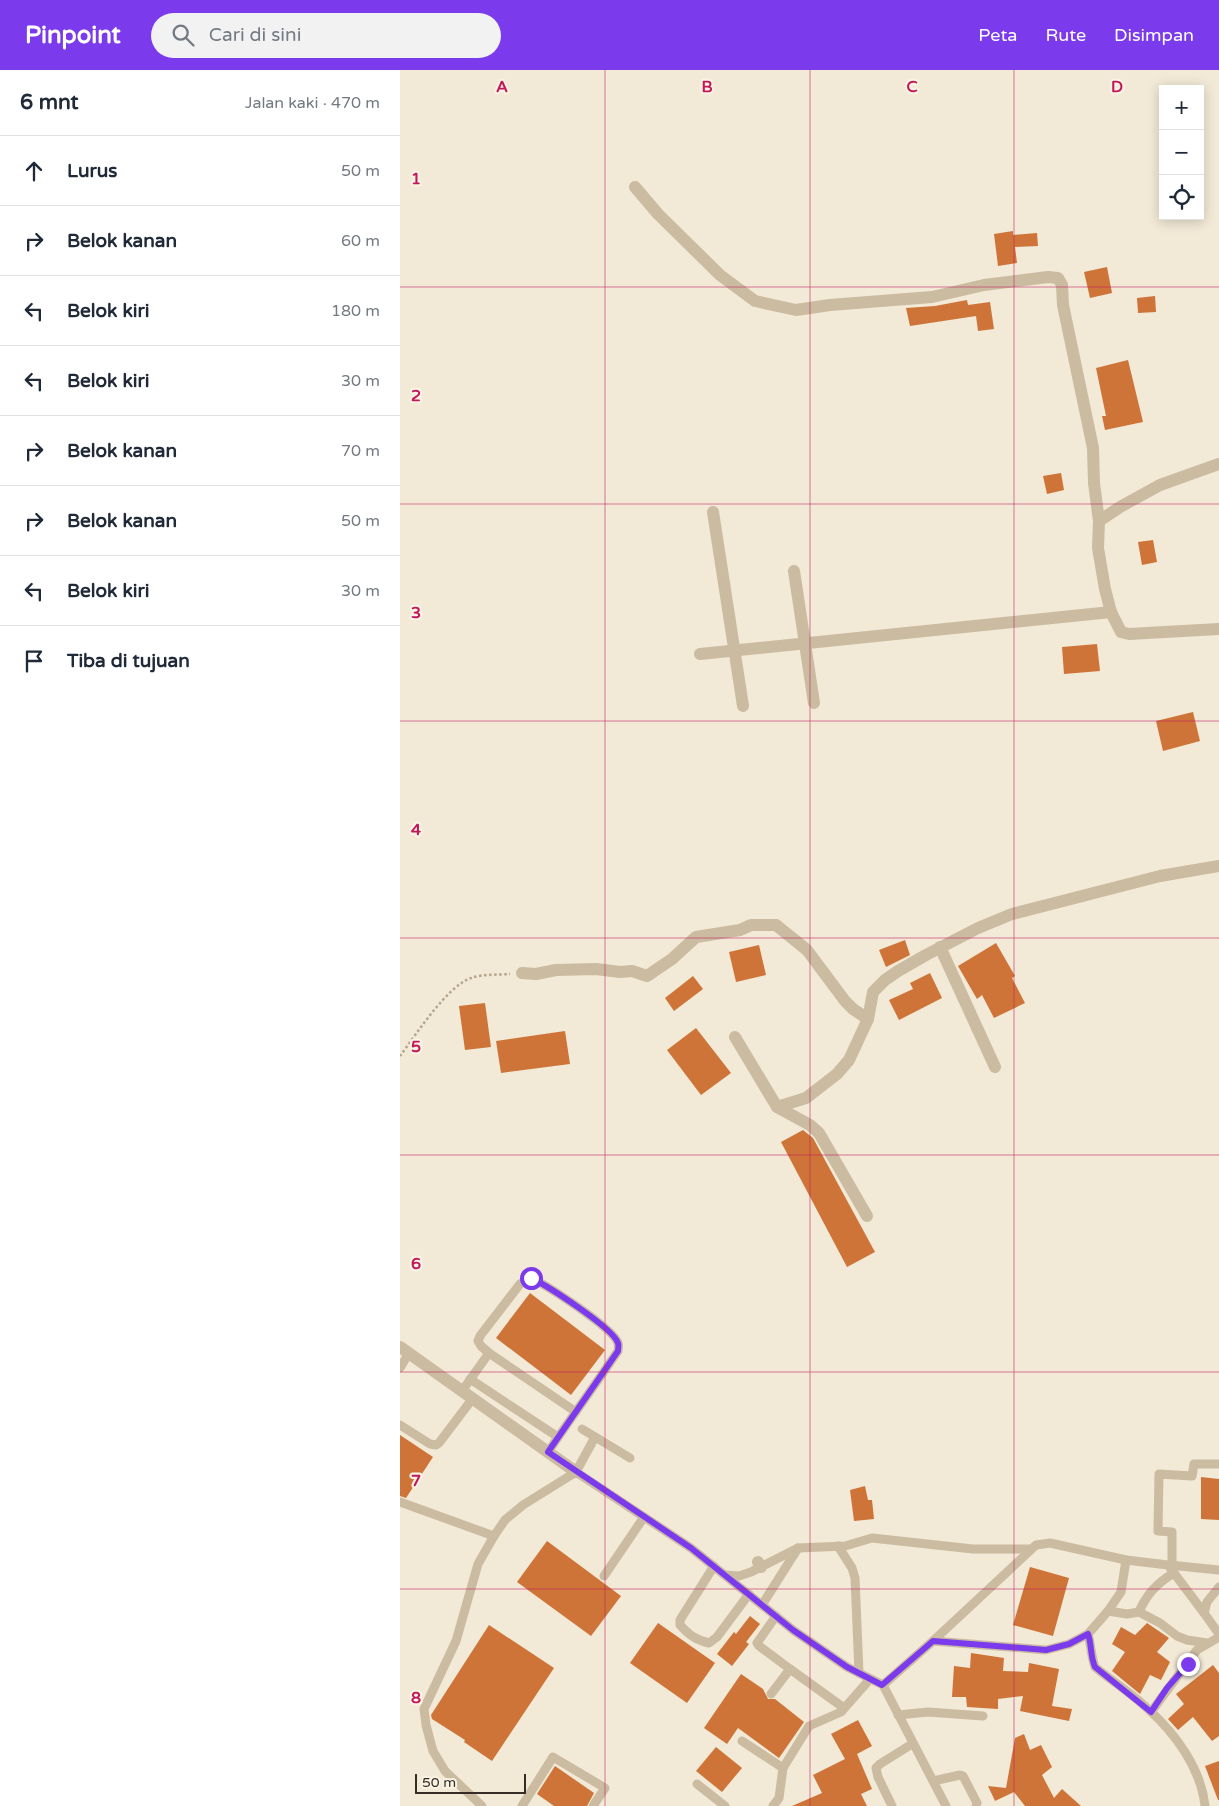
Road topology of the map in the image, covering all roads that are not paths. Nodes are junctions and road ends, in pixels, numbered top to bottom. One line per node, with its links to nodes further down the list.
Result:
1 (635, 187): 4 (street)
2 (1219, 464): 4 (street)
3 (713, 512): 9 (street)
4 (1098, 521): 6 (street)
5 (794, 571): 8 (street)
6 (1112, 612): 7 (street); 8 (street)
7 (1219, 629)
8 (805, 644): 9 (street); 11 (street)
9 (734, 651): 10 (street); 12 (street)
10 (700, 654)
11 (814, 703)
12 (743, 706)
13 (1219, 866): 14 (street)
14 (940, 947): 16 (street); 18 (street)
15 (522, 973): 16 (street)
16 (868, 1019): 19 (street)
17 (735, 1037): 19 (street)
18 (995, 1067)
19 (777, 1107): 20 (street)
20 (867, 1216)
21 (404, 1350): 23 (lane); 25 (street)
22 (490, 1353): 24 (lane); 27 (lane); 27 (lane)
23 (400, 1368)
24 (470, 1379): 25 (lane); 31 (lane)
25 (462, 1391): 26 (street)
26 (473, 1398): 28 (lane); 32 (street)
27 (576, 1412): 31 (lane)
28 (400, 1425)
29 (582, 1430): 30 (lane)
30 (595, 1437): 33 (lane); 35 (lane)
31 (558, 1438): 32 (lane)
32 (548, 1452): 35 (street)
33 (630, 1458)
34 (1219, 1464): 44 (lane)
35 (576, 1472): 37 (lane); 38 (lane)
36 (400, 1502): 38 (lane)
37 (644, 1517): 43 (lane); 47 (lane)
38 (494, 1536): 73 (lane)
39 (838, 1546): 40 (lane); 41 (lane); 60 (lane)
40 (798, 1548): 46 (lane); 50 (lane)
41 (1031, 1549): 42 (lane); 57 (lane)
42 (1126, 1560): 44 (lane); 51 (lane)
43 (714, 1566): 46 (lane); 49 (lane)
44 (1172, 1568): 45 (lane); 52 (lane); 53 (lane)
45 (1219, 1570)
46 (725, 1575): 49 (lane)
47 (604, 1576)
48 (1219, 1587): 53 (lane)
49 (749, 1594): 50 (lane)
50 (762, 1605): 54 (lane)
51 (1108, 1611): 52 (lane); 55 (lane)
52 (1139, 1612): 58 (lane)
53 (1204, 1613): 56 (lane)
54 (776, 1616): 59 (lane); 60 (lane)
55 (1088, 1634): 57 (lane); 65 (lane)
56 (1219, 1635): 58 (lane)
57 (933, 1641): 62 (lane)
58 (1207, 1643): 65 (lane)
59 (790, 1669): 63 (lane); 64 (lane)
60 (859, 1673): 61 (lane)
61 (870, 1679): 62 (lane); 64 (lane)
62 (882, 1685): 66 (lane)
63 (771, 1694)
64 (844, 1708): 70 (lane)
65 (1151, 1712): 81 (lane)
66 (898, 1716): 67 (lane); 69 (lane)
67 (983, 1716)
68 (742, 1741): 70 (lane)
69 (912, 1744): 71 (lane); 78 (lane)
70 (783, 1768): 77 (lane)
71 (933, 1781): 79 (lane); 80 (lane)
72 (697, 1784): 76 (lane)
73 (482, 1806)
74 (522, 1806): 75 (lane)
75 (593, 1806)
76 (725, 1806)
77 (773, 1806)
78 (892, 1806)
79 (946, 1806)
80 (976, 1806)
81 (1205, 1806)

